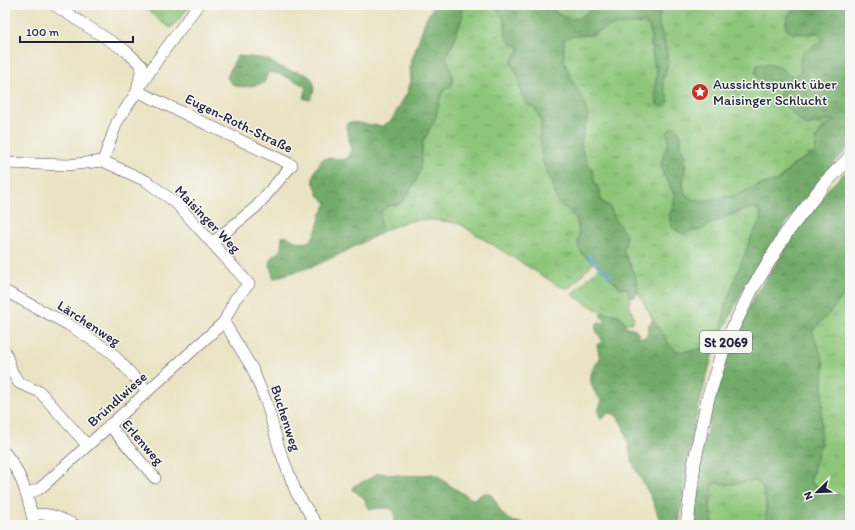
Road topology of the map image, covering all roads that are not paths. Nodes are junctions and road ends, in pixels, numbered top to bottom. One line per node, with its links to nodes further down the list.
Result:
1 (54, 5): 3 (street)
2 (198, 5): 3 (street)
3 (137, 91): 5 (street); 7 (street, Eugen-Roth-Straße)
4 (850, 157): 20 (main road, St 2069)
5 (103, 161): 6 (street); 7 (street, Maisinger Weg)
6 (5, 163)
7 (212, 243): 9 (street, Maisinger Weg)
8 (5, 291): 11 (street, Lärchenweg)
9 (224, 322): 11 (street, Bründlwiese); 19 (street, Buchenweg)
10 (5, 351): 13 (street)
11 (147, 392): 12 (street, Bründlwiese)
12 (109, 425): 13 (street, Bründlwiese); 15 (street, Erlenweg)
13 (87, 445): 16 (street, Bründlwiese)
14 (5, 453): 16 (street)
15 (155, 478)
16 (26, 494): 17 (street)
17 (33, 520): 18 (street)
18 (75, 525)
19 (317, 525)
20 (687, 525)

